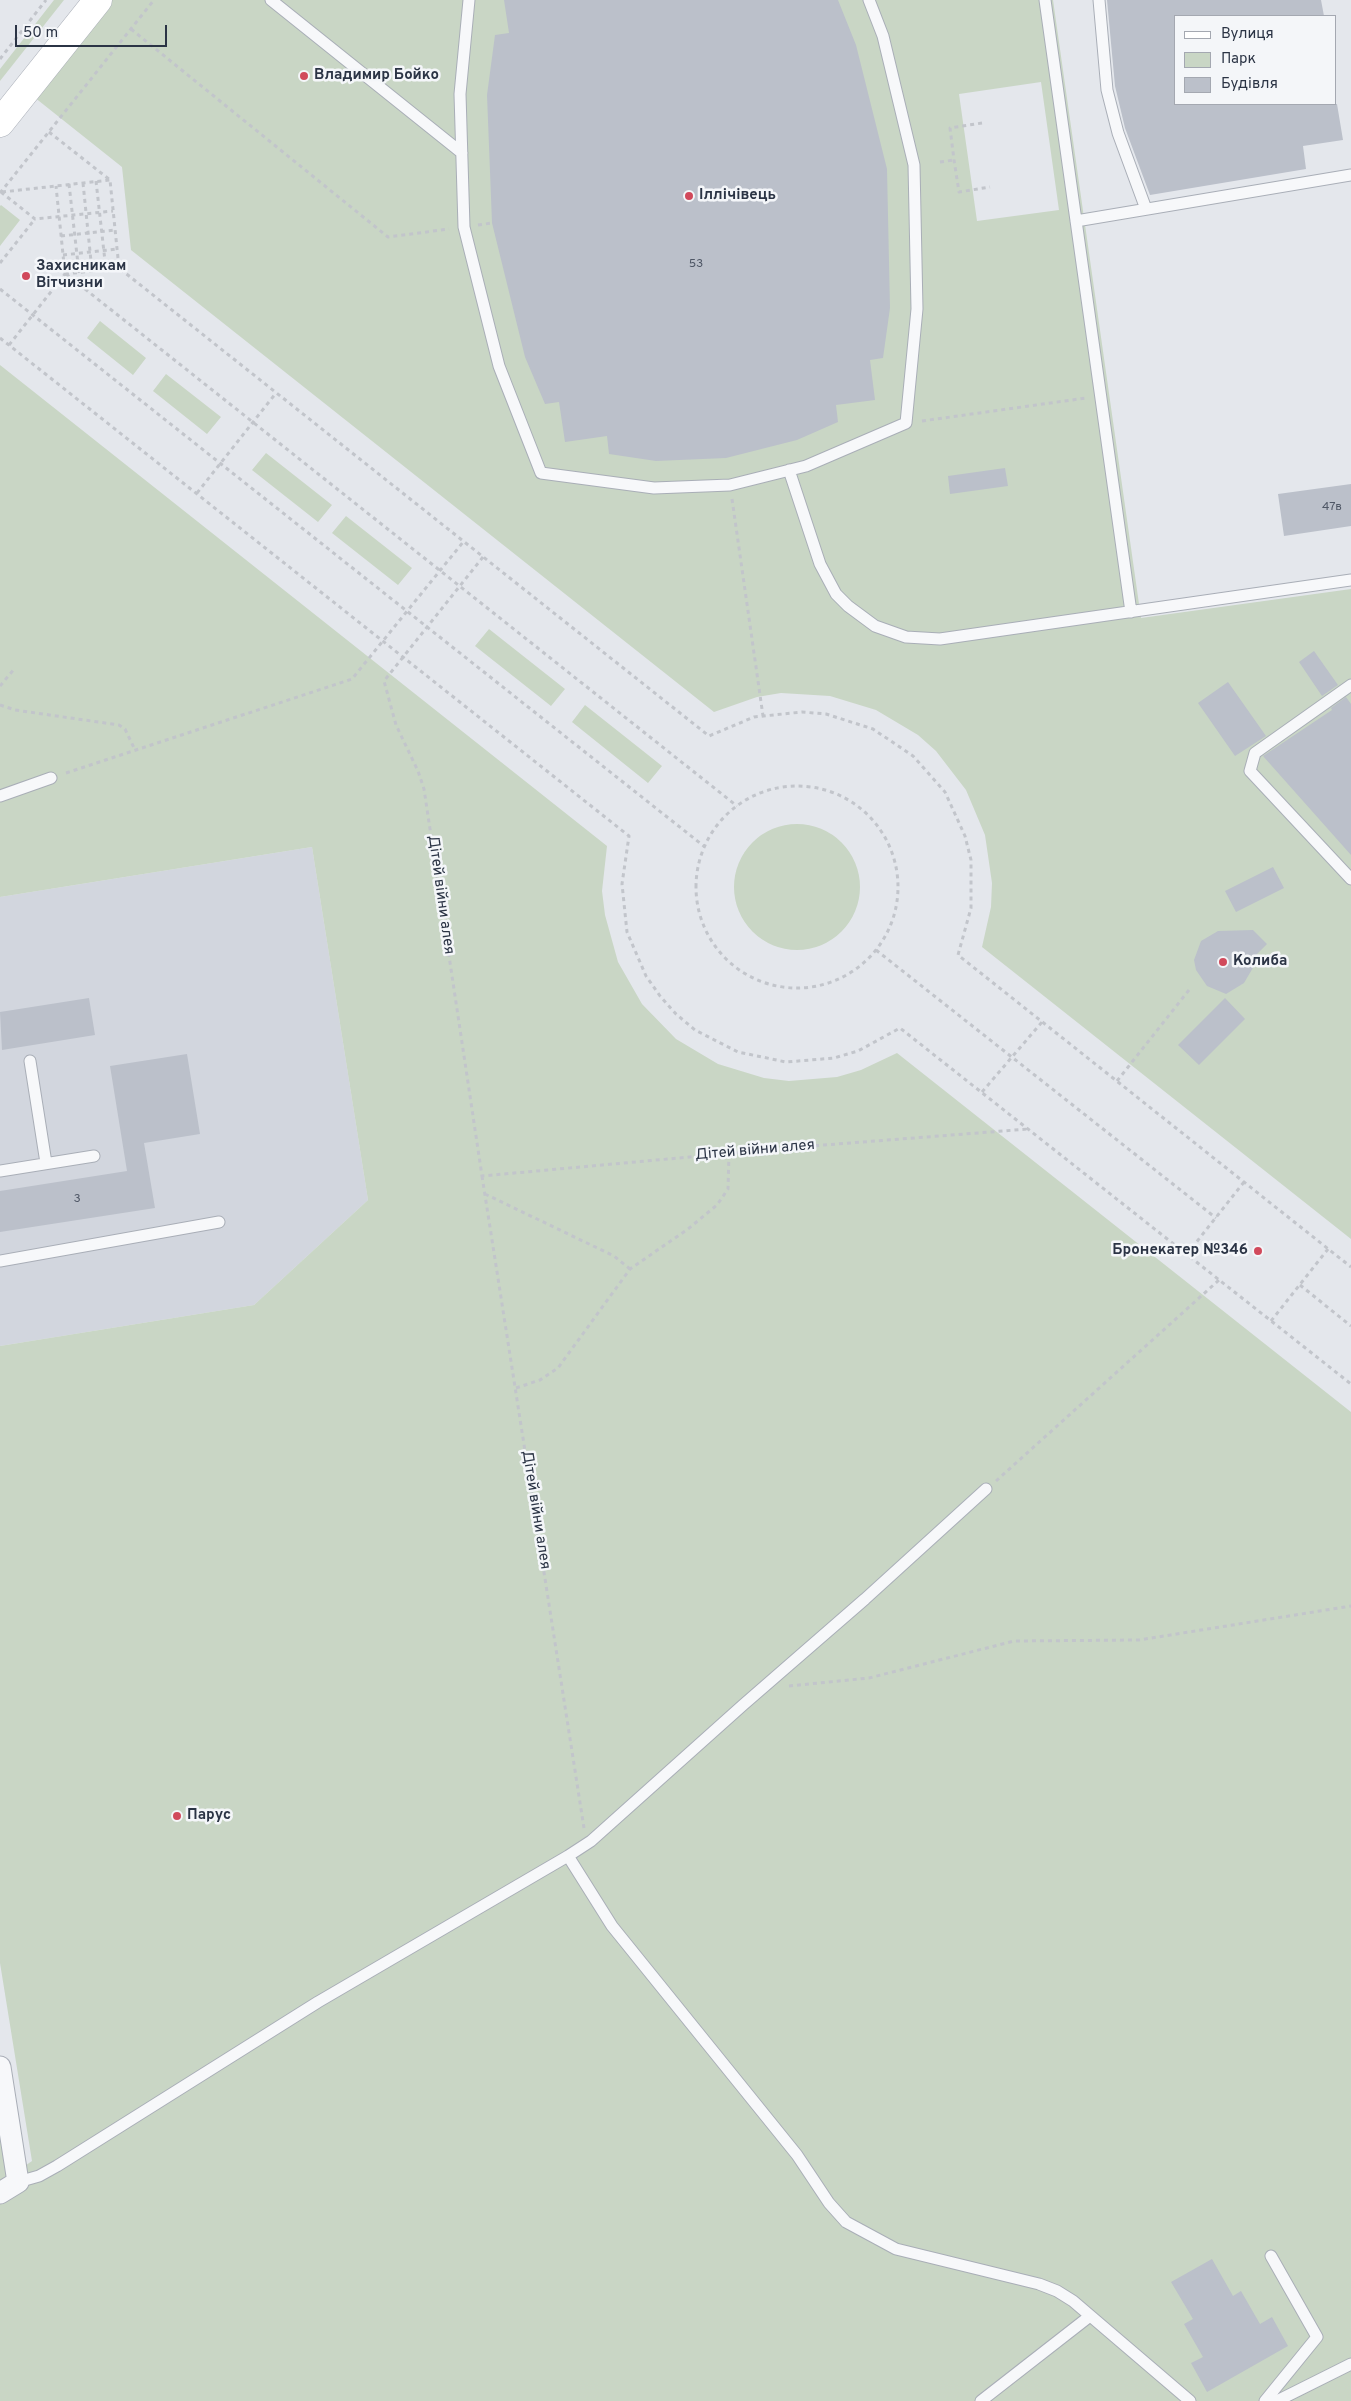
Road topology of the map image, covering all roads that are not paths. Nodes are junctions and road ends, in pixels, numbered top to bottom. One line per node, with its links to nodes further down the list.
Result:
1 (98, 0): 7 (main road)
2 (271, 0): 8 (lane)
3 (469, 0): 8 (lane)
4 (868, 0): 12 (lane)
5 (1045, 0): 11 (lane)
6 (1099, 0): 10 (lane)
7 (0, 124)
8 (462, 152): 12 (lane)
9 (1351, 175): 10 (lane)
10 (1146, 209): 11 (lane)
11 (1076, 221): 14 (lane)
12 (789, 470): 14 (lane)
13 (1351, 580): 14 (lane)
14 (1131, 612)
15 (1351, 685): 18 (lane)
16 (51, 778): 17 (lane)
17 (0, 796)
18 (1351, 879)
19 (30, 1060): 21 (lane)
20 (94, 1156): 21 (lane)
21 (46, 1163): 22 (lane)
22 (0, 1171)
23 (219, 1222): 24 (lane)
24 (0, 1261)
25 (986, 1489): 26 (lane)
26 (568, 1856): 28 (lane); 31 (lane)
27 (0, 2067): 28 (street)
28 (18, 2182): 29 (street)
29 (0, 2193)
30 (1271, 2256): 35 (lane)
31 (1090, 2316): 33 (lane); 34 (lane)
32 (1351, 2364): 36 (lane)
33 (981, 2401)
34 (1190, 2401)
35 (1265, 2401)
36 (1277, 2401)

